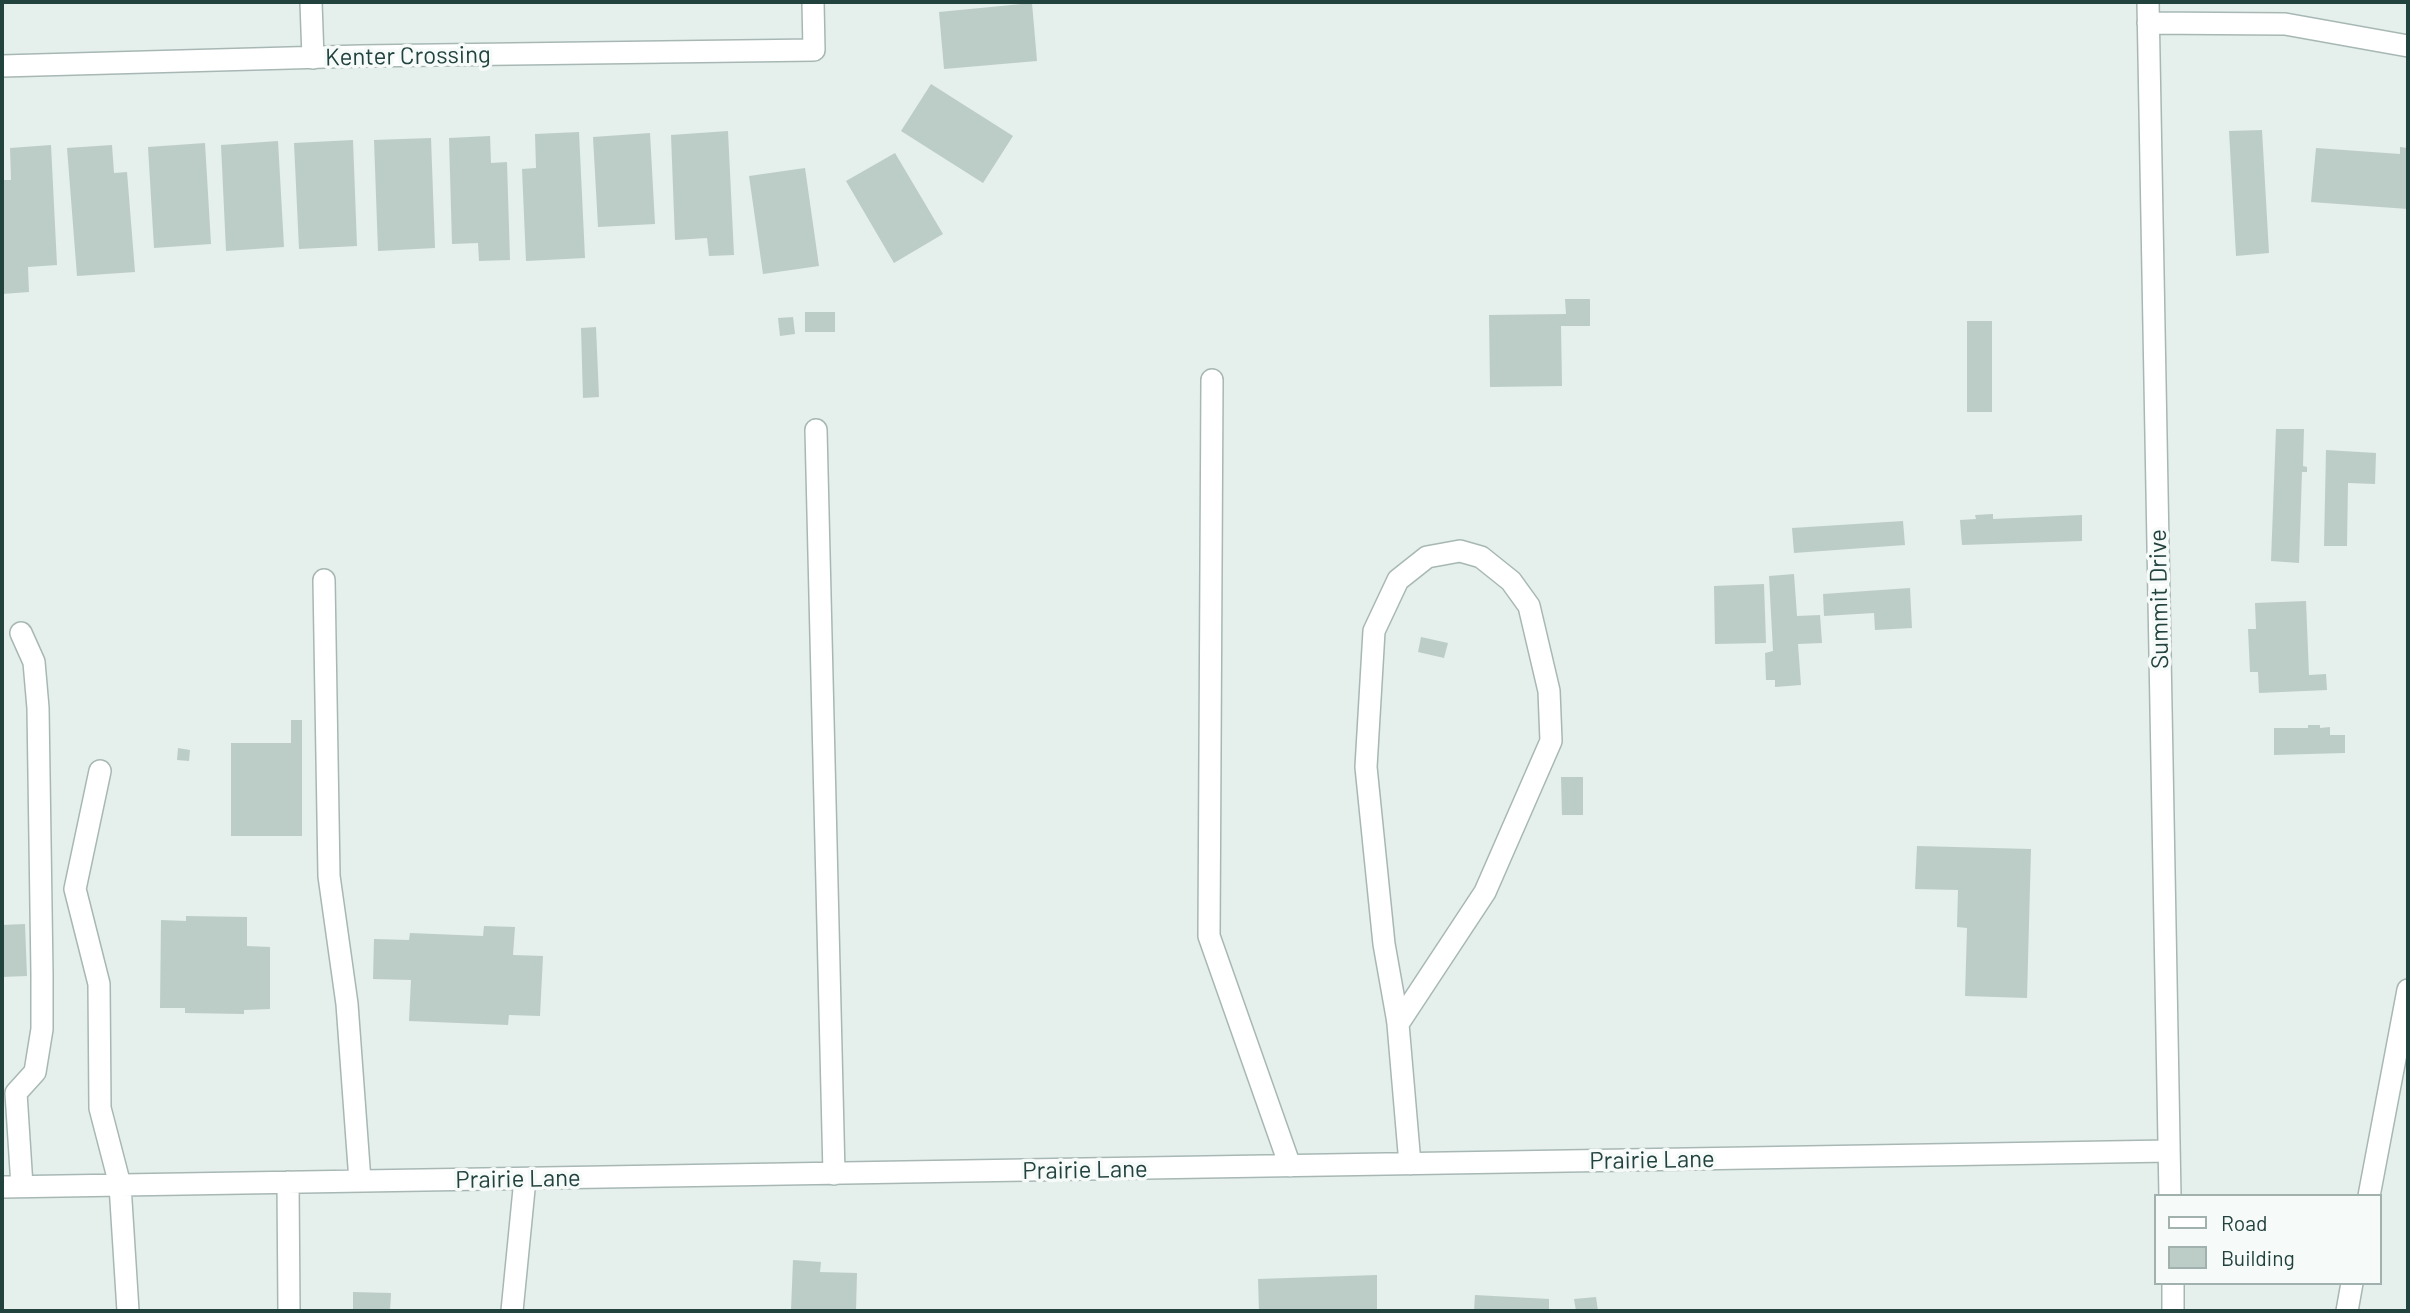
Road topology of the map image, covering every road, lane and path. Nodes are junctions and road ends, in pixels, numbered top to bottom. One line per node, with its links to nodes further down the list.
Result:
1 (311, 2): 5 (street)
2 (813, 2): 5 (street, Kenter Crossing)
3 (2148, 12): 4 (street); 14 (street, Summit Drive)
4 (2408, 46)
5 (313, 58): 6 (street, Kenter Crossing)
6 (2, 66)
7 (1212, 380): 16 (street)
8 (816, 430): 17 (street)
9 (324, 580): 19 (street)
10 (22, 633): 22 (street)
11 (100, 771): 21 (street)
12 (2408, 990): 24 (street)
13 (1398, 1024): 13 (street); 15 (street)
14 (2169, 1151): 15 (street, Prairie Lane); 23 (street, Summit Drive)
15 (1409, 1164): 16 (street, Prairie Lane)
16 (1290, 1166): 17 (street, Prairie Lane)
17 (834, 1174): 18 (street, Prairie Lane)
18 (525, 1179): 19 (street, Prairie Lane); 29 (street)
19 (360, 1181): 20 (street, Prairie Lane)
20 (288, 1182): 21 (street, Prairie Lane); 28 (street)
21 (120, 1185): 22 (street, Prairie Lane); 27 (street)
22 (12, 1187)
23 (2170, 1194)
24 (2369, 1194)
25 (2173, 1285): 30 (street)
26 (2352, 1285): 31 (street)
27 (128, 1311)
28 (289, 1311)
29 (512, 1311)
30 (2173, 1311)
31 (2347, 1311)

